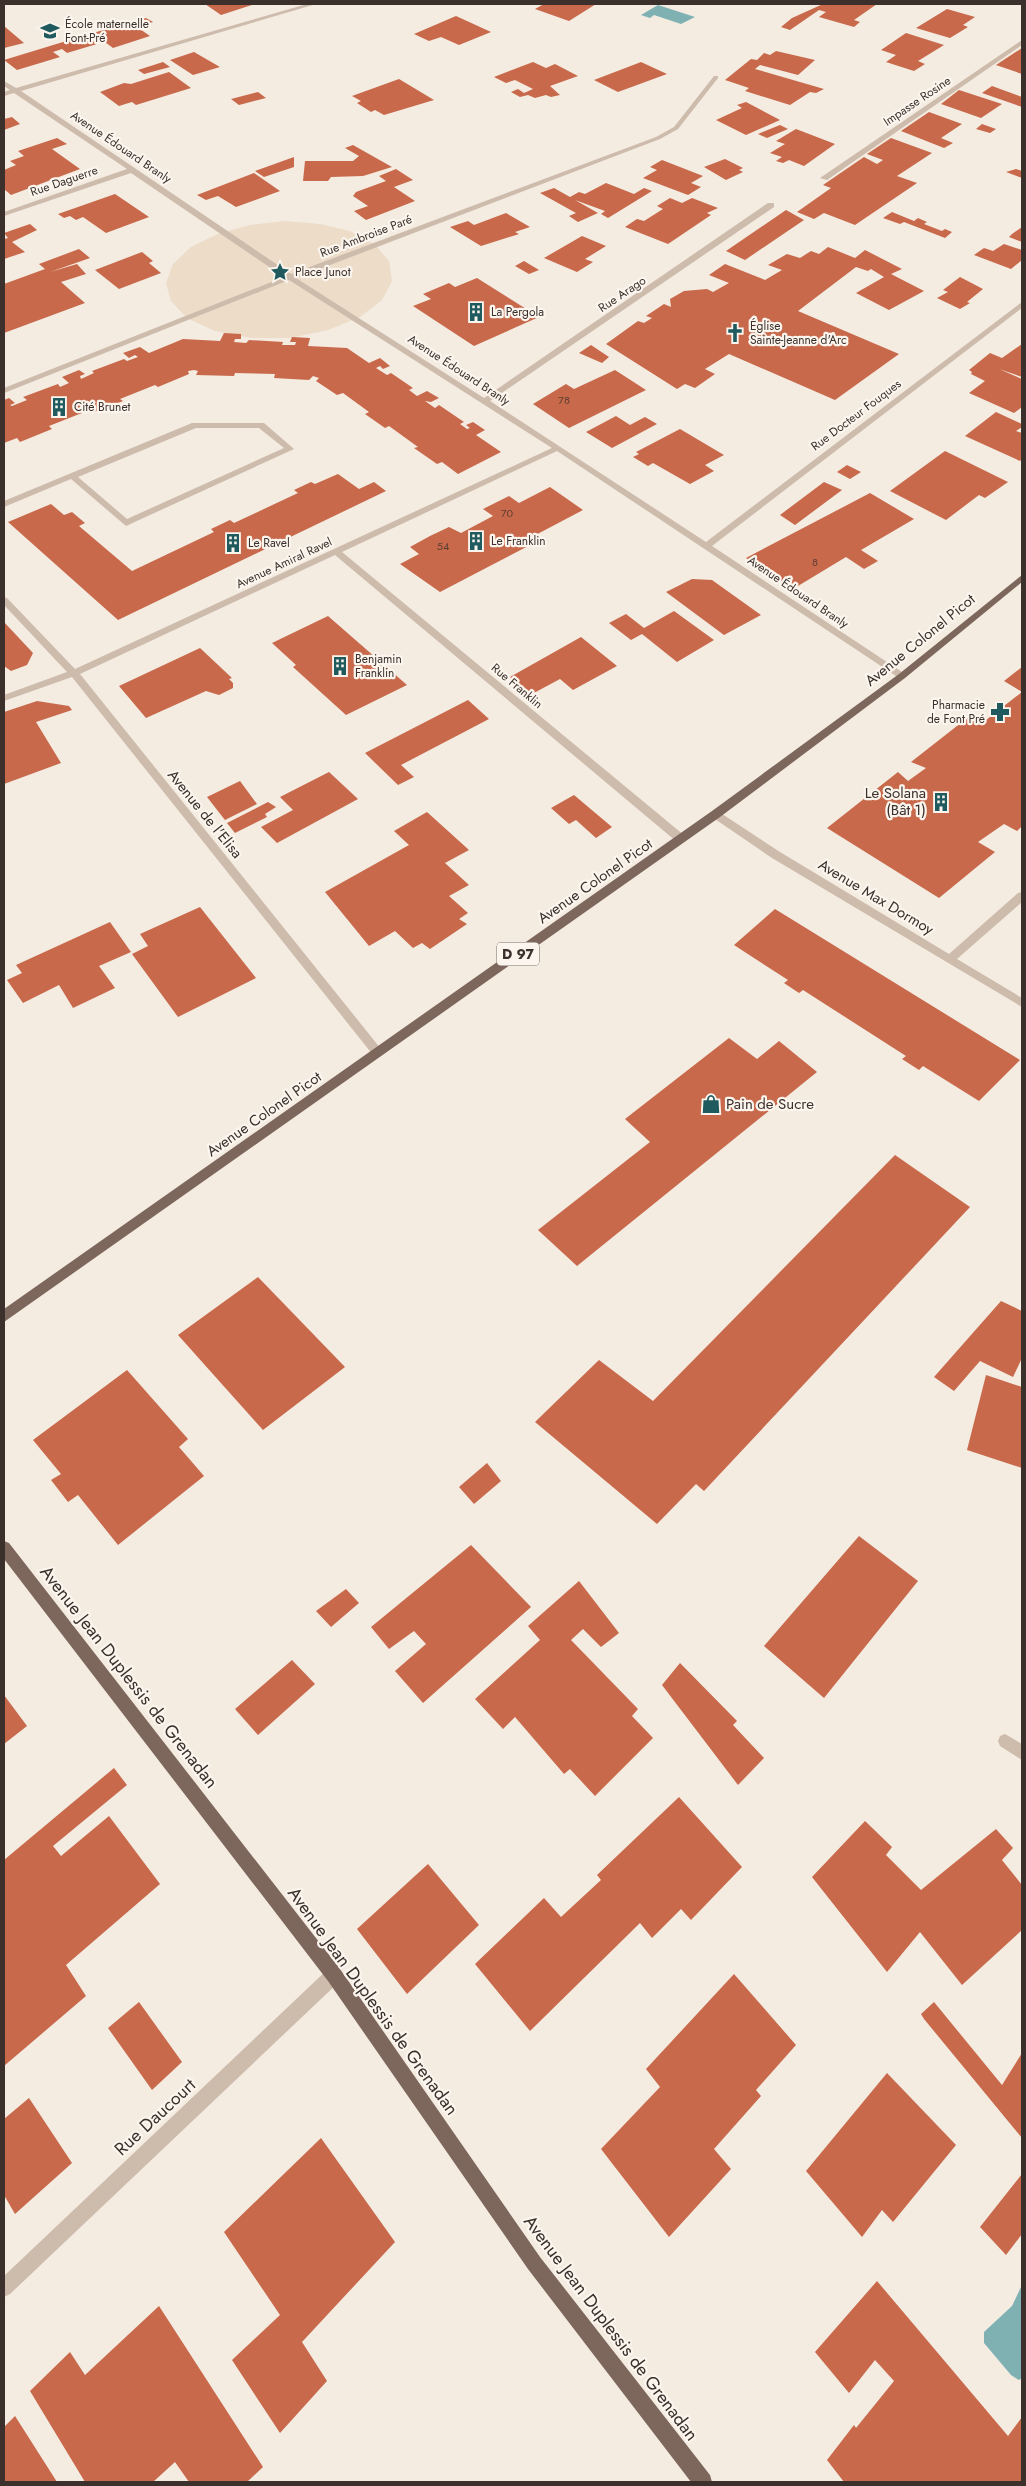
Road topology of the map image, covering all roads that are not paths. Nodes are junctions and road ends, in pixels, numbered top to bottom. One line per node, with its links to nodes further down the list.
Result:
1 (312, 4): 5 (street)
2 (1022, 42): 8 (street, Impasse Rosine)
3 (716, 77): 11 (street, Rue Ambroise Paré)
4 (4, 83): 5 (street, Avenue Édouard Branly)
5 (15, 91): 6 (street); 7 (street, Avenue Édouard Branly)
6 (4, 94)
7 (132, 170): 10 (street, Rue Daguerre); 11 (street, Avenue Édouard Branly)
8 (824, 178)
9 (771, 205): 14 (street, Rue Arago)
10 (4, 214)
11 (291, 278): 13 (street, Rue Ambroise Paré); 14 (street, Avenue Édouard Branly)
12 (1022, 304): 18 (street, Rue Docteur Fouques)
13 (4, 391)
14 (485, 401): 15 (street, Avenue Édouard Branly)
15 (558, 448): 18 (street, Avenue Édouard Branly); 19 (street, Avenue Amiral Ravel)
16 (72, 476): 16 (street); 17 (street)
17 (4, 504)
18 (706, 546): 23 (street, Avenue Édouard Branly)
19 (337, 552): 22 (street, Avenue Amiral Ravel); 26 (street, Rue Franklin)
20 (1022, 578): 23 (main road, Avenue Colonel Picot / D 97)
21 (4, 600): 22 (street, Avenue de l'Elisa)
22 (74, 673): 24 (street, Avenue Amiral Ravel); 30 (street, Avenue de l'Elisa)
23 (902, 676): 25 (main road, Avenue Colonel Picot / D 97)
24 (4, 698)
25 (716, 814): 26 (main road, Avenue Colonel Picot / D 97); 28 (street, Avenue Max Dormoy)
26 (681, 839): 30 (main road, Avenue Colonel Picot / D 97)
27 (1022, 896): 28 (street)
28 (950, 959): 29 (street, Avenue Max Dormoy)
29 (1022, 1003)
30 (377, 1052): 31 (main road, Avenue Colonel Picot / D 97)
31 (4, 1316)
32 (4, 1548): 35 (main road, Avenue Jean Duplessis de Grenadan)
33 (1005, 1741): 34 (street)
34 (1022, 1753)
35 (334, 1975): 36 (street, Rue Daucourt); 37 (main road, Avenue Jean Duplessis de Grenadan)
36 (4, 2288)
37 (703, 2482)

